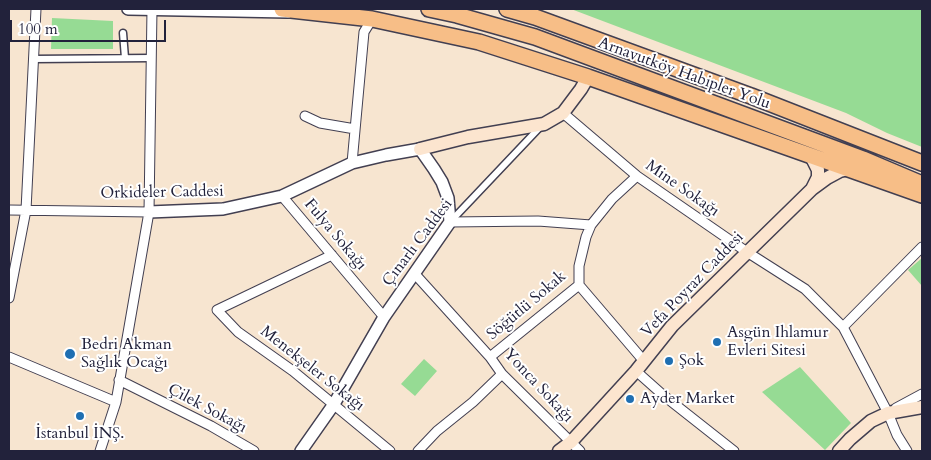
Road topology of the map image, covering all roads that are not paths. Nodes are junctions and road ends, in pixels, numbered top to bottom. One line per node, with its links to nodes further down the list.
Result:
1 (36, 9): 10 (street)
2 (128, 9): 3 (street)
3 (152, 9): 7 (street); 12 (street)
4 (282, 9): 7 (highway)
5 (429, 9): 19 (highway, Arnavutköy Habipler Yolu)
6 (507, 9): 23 (highway, Arnavutköy Habipler Yolu)
7 (299, 12): 8 (highway)
8 (372, 19): 13 (highway); 18 (street)
9 (123, 33): 11 (street)
10 (33, 58): 11 (street); 31 (street)
11 (125, 58): 12 (street)
12 (152, 58): 32 (street)
13 (588, 77): 14 (highway); 15 (main road, Çınarlı Caddesi)
14 (665, 104): 19 (highway); 21 (highway)
15 (563, 113): 17 (main road, Çınarlı Caddesi); 25 (street, Mine Sokağı)
16 (306, 116): 18 (street)
17 (544, 124): 20 (main road, Orkideler Caddesi); 33 (street, Çınarlı Caddesi)
18 (355, 129): 22 (street)
19 (805, 137): 26 (highway, Arnavutköy Habipler Yolu)
20 (420, 149): 22 (street, Orkideler Caddesi); 33 (street)
21 (811, 156): 24 (highway); 27 (main road)
22 (352, 163): 29 (street, Orkideler Caddesi)
23 (922, 163)
24 (848, 169): 27 (main road, Vefa Poyraz Caddesi); 28 (highway)
25 (637, 176): 34 (street, Söğütlü Sokak); 36 (street, Mine Sokağı)
26 (922, 184)
27 (812, 189): 36 (main road, Vefa Poyraz Caddesi)
28 (922, 195)
29 (282, 196): 32 (street, Orkideler Caddesi); 37 (street, Fulya Sokağı)
30 (9, 210): 31 (street, Orkideler Caddesi)
31 (26, 210): 32 (street, Orkideler Caddesi); 40 (street)
32 (149, 212): 47 (street)
33 (450, 222): 34 (street); 38 (street, Çınarlı Caddesi)
34 (591, 225): 39 (street, Söğütlü Sokak)
35 (922, 246): 42 (street)
36 (747, 252): 42 (street, Mine Sokağı); 45 (main road, Vefa Poyraz Caddesi)
37 (332, 255): 41 (street, Fulya Sokağı); 50 (street, Menekşeler Sokağı)
38 (414, 273): 41 (street, Çınarlı Caddesi); 44 (street, Yonca Sokağı)
39 (579, 285): 44 (street, Söğütlü Sokak); 45 (street)
40 (9, 298)
41 (384, 317): 50 (street, Çınarlı Caddesi)
42 (843, 327): 52 (street, Mine Sokağı)
43 (9, 357): 49 (street)
44 (490, 357): 46 (street, Yonca Sokağı)
45 (640, 366): 53 (main road, Vefa Poyraz Caddesi); 60 (street)
46 (502, 374): 53 (street, Yonca Sokağı); 58 (street)
47 (119, 380): 49 (street); 55 (street, Çilek Sokağı)
48 (922, 394): 52 (street)
49 (116, 402): 54 (street)
50 (334, 404): 56 (street, Çınarlı Caddesi); 57 (street, Menekşeler Sokağı)
51 (922, 407): 52 (main road)
52 (888, 413): 61 (main road); 62 (street, Mine Sokağı)
53 (576, 447): 59 (main road, Vefa Poyraz Caddesi)
54 (100, 451)
55 (254, 451)
56 (301, 451)
57 (390, 451)
58 (418, 451)
59 (559, 451)
60 (734, 451)
61 (839, 451)
62 (907, 451)

